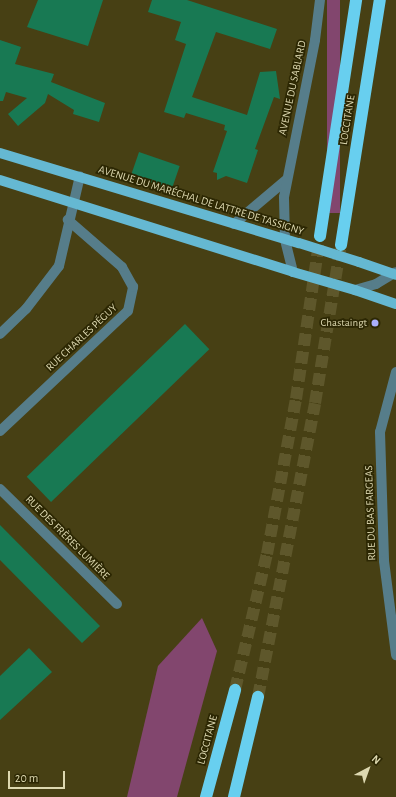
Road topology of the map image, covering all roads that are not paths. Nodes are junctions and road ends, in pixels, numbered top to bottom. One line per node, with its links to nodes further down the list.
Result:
1 (320, 0): 7 (street, AVENUE DU SABLARD)
2 (356, 0): 11 (highway, L'OCCITANE)
3 (380, 0): 13 (highway, L'OCCITANE)
4 (0, 153): 5 (main road, AVENUE DU MARÉCHAL DE LATTRE DE TASSIGNY)
5 (80, 176): 8 (street); 10 (main road, AVENUE DU MARÉCHAL DE LATTRE DE TASSIGNY)
6 (0, 180): 8 (main road)
7 (286, 180): 10 (street); 12 (street, AVENUE DU SABLARD)
8 (72, 204): 9 (street); 14 (main road)
9 (68, 220): 18 (street); 20 (street, RUE CHARLES PÉGUY)
10 (234, 224): 12 (main road, AVENUE DU MARÉCHAL DE LATTRE DE TASSIGNY)
11 (320, 236)
12 (285, 239): 14 (street, AVENUE DU SABLARD); 15 (main road, AVENUE DU MARÉCHAL DE LATTRE DE TASSIGNY, bridge)
13 (342, 245)
14 (293, 272): 16 (main road, bridge)
15 (395, 274): 16 (street, AVENUE DU MARÉCHAL DE LATTRE DE TASSIGNY)
16 (355, 290): 17 (main road)
17 (396, 304)
18 (0, 334)
19 (396, 372): 23 (street, RUE DU BAS FARGEAS)
20 (0, 431)
21 (0, 489): 22 (street, RUE DES FRÈRES LUMIÈRE)
22 (117, 604)
23 (396, 655)
24 (235, 690): 26 (highway, L'OCCITANE)
25 (258, 696): 27 (highway)
26 (206, 797)
27 (234, 797)

